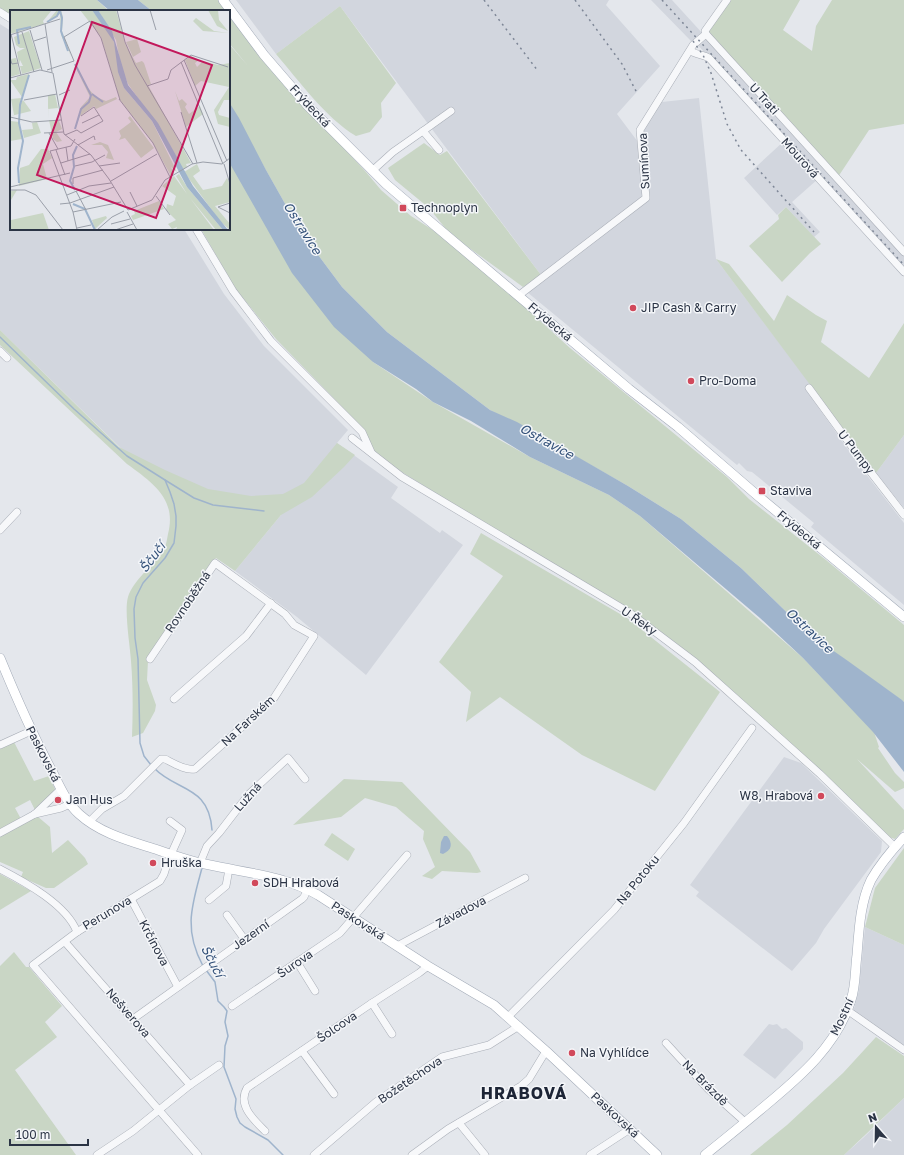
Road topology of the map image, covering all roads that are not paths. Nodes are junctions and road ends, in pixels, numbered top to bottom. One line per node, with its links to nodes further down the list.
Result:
1 (223, 0): 10 (main road, Frýdecká)
2 (727, 0): 5 (street)
3 (0, 12): 4 (street)
4 (10, 18)
5 (705, 32): 6 (street, Sumínova); 12 (street, U Trati)
6 (691, 51): 13 (street, Mourová); 14 (street, Sumínova)
7 (451, 111): 8 (street)
8 (422, 131): 9 (street); 10 (street)
9 (439, 150)
10 (372, 171): 14 (main road, Frýdecká)
11 (197, 230): 19 (street)
12 (904, 252)
13 (904, 272)
14 (518, 296): 24 (main road, Frýdecká)
15 (0, 351): 16 (street)
16 (6, 358)
17 (809, 388): 21 (street, U Pumpy)
18 (352, 438): 19 (street, U Řeky)
19 (371, 453): 39 (street, U Řeky)
20 (17, 512): 22 (street)
21 (904, 515)
22 (0, 530)
23 (271, 603): 26 (street, Rovnoběžná); 27 (street); 36 (street, Na Farském)
24 (904, 617)
25 (0, 658): 29 (main road, Paskovská)
26 (150, 659)
27 (174, 699)
28 (752, 728): 62 (street, Na Potoku)
29 (31, 731): 30 (street); 32 (main road, Paskovská)
30 (0, 744)
31 (305, 779): 42 (street, Lužná)
32 (61, 789): 33 (main road, Paskovská); 34 (street)
33 (70, 804): 34 (street); 36 (main road, Paskovská)
34 (35, 814): 37 (street)
35 (170, 821): 40 (street, Perunova)
36 (89, 822): 40 (main road, Paskovská)
37 (0, 833)
38 (904, 837): 39 (main road, Mostní)
39 (895, 846): 61 (main road, Mostní)
40 (171, 854): 42 (main road, Paskovská); 47 (street, Perunova)
41 (407, 855): 50 (street)
42 (200, 863): 44 (main road, Paskovská)
43 (0, 869): 51 (street)
44 (229, 869): 46 (main road, Paskovská); 48 (street)
45 (525, 878): 54 (street, Závadova)
46 (307, 890): 50 (main road, Paskovská); 52 (street, Jezerní)
47 (131, 899): 51 (street, Perunova); 57 (street, Krčínova)
48 (208, 900)
49 (227, 915): 52 (street)
50 (354, 918): 54 (main road, Paskovská); 55 (street, Šurova)
51 (77, 932): 53 (street, Perunova)
52 (245, 940): 57 (street, Jezerní)
53 (65, 942): 63 (street, Nešverova); 73 (street, Perunova)
54 (397, 946): 56 (main road, Paskovská)
55 (297, 962): 58 (street); 60 (street, Šurova)
56 (428, 966): 59 (street, Šolcova); 62 (main road, Paskovská)
57 (178, 987): 63 (street, Jezerní)
58 (315, 991)
59 (372, 1003): 65 (street); 68 (street, Šolcova)
60 (232, 1006)
61 (847, 1010): 67 (street); 74 (main road, Mostní)
62 (508, 1017): 64 (main road, Paskovská)
63 (133, 1020): 71 (street, Nešverova)
64 (519, 1026): 69 (main road, Paskovská); 80 (street, Božetěchova)
65 (392, 1034)
66 (666, 1043): 74 (street, Na Brázdě)
67 (904, 1050)
68 (302, 1051): 72 (street); 77 (street, Šolcova)
69 (546, 1051): 75 (street); 76 (main road, Paskovská)
70 (219, 1065): 71 (street)
71 (190, 1085): 73 (street)
72 (334, 1094)
73 (159, 1110): 78 (street); 79 (street)
74 (745, 1122): 85 (main road, Mostní)
75 (459, 1123): 81 (street); 82 (street)
76 (630, 1129): 83 (street); 84 (main road, Paskovská)
77 (264, 1132)
78 (97, 1155)
79 (198, 1155)
80 (314, 1155)
81 (412, 1155)
82 (484, 1155)
83 (590, 1155)
84 (658, 1155)
85 (705, 1155)

